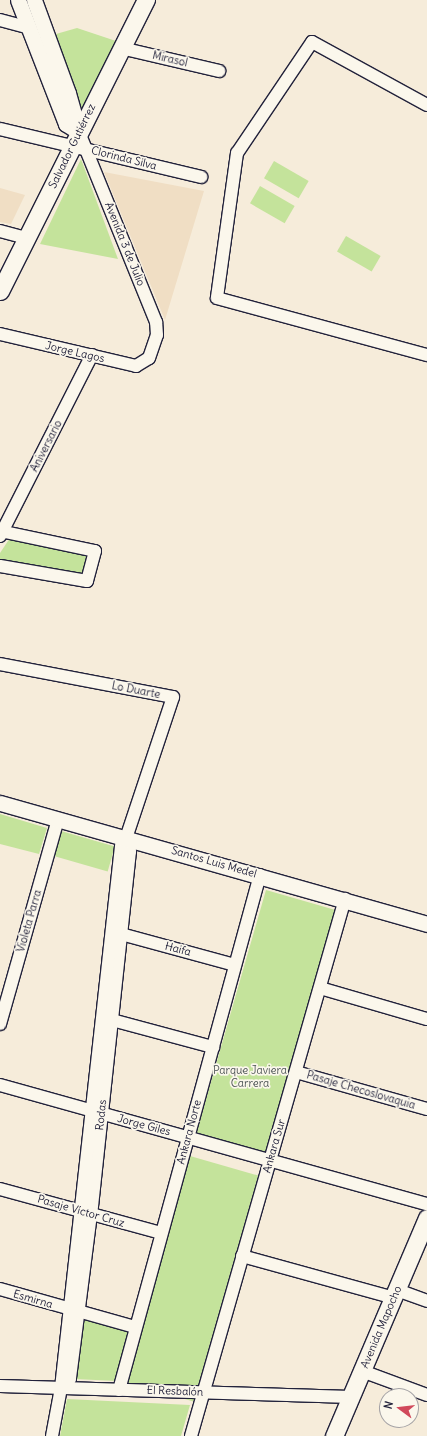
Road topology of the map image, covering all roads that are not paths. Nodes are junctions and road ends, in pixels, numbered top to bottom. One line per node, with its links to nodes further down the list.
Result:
1 (18, 0): 5 (street, Avenida 3 de Julio)
2 (34, 0): 10 (street, Avenida 3 de Julio)
3 (146, 0): 6 (main road, Salvador Gutiérrez)
4 (0, 20): 5 (street)
5 (27, 26): 10 (street, Avenida 3 de Julio)
6 (121, 48): 7 (street, Mirasol); 10 (main road, Salvador Gutiérrez)
7 (220, 71)
8 (427, 105): 16 (street)
9 (0, 129): 10 (street, Clorinda Silva)
10 (80, 142): 11 (street, Clorinda Silva); 13 (main road, Salvador Gutiérrez); 18 (street, Avenida 3 de Julio)
11 (201, 177)
12 (0, 232): 13 (street)
13 (27, 238): 14 (main road, Salvador Gutiérrez)
14 (0, 291)
15 (0, 334): 17 (street, Jorge Lagos)
16 (426, 354)
17 (92, 355): 18 (street, Jorge Lagos); 19 (street, Aniversario)
18 (149, 358)
19 (1, 533): 20 (street)
20 (0, 566)
21 (0, 664): 24 (street, Lo Duarte)
22 (0, 803): 23 (street, Santos Luis Medel)
23 (58, 819): 24 (street, Santos Luis Medel); 33 (street, Violeta Parra)
24 (124, 837): 25 (street, Santos Luis Medel); 28 (street, Rodas); 38 (street, Rodas)
25 (260, 875): 26 (street, Santos Luis Medel); 29 (street, Ankara Norte)
26 (346, 899): 27 (street, Santos Luis Medel); 30 (street, Ankara Sur)
27 (427, 924)
28 (121, 934): 29 (street, Haifa); 31 (street, Rodas)
29 (235, 965): 34 (street, Ankara Norte)
30 (320, 988): 32 (street); 35 (street, Ankara Sur)
31 (112, 1020): 34 (street); 38 (street, Rodas)
32 (427, 1020)
33 (0, 1024)
34 (213, 1047): 39 (street, Ankara Norte)
35 (296, 1072): 37 (street, Pasaje Checoslovaquia); 40 (street, Ankara Sur)
36 (0, 1085): 38 (street, Jorge Giles)
37 (427, 1109)
38 (96, 1112): 39 (street, Jorge Giles); 43 (street, Rodas)
39 (188, 1138): 40 (street, Jorge Giles); 45 (street, Ankara Norte)
40 (270, 1160): 42 (street, Jorge Giles); 46 (street, Ankara Sur)
41 (0, 1188): 43 (street, Pasaje Víctor Cruz)
42 (427, 1204)
43 (85, 1212): 45 (street, Pasaje Víctor Cruz); 50 (street, Rodas)
44 (427, 1218): 48 (main road, Avenida Mapocho)
45 (161, 1233): 51 (street, Ankara Norte)
46 (242, 1256): 48 (street); 56 (street, Ankara Sur)
47 (0, 1289): 50 (street, Esmirna)
48 (395, 1294): 49 (street); 52 (main road, Avenida Mapocho)
49 (427, 1301)
50 (73, 1310): 51 (street, Esmirna); 54 (street, Rodas)
51 (135, 1327): 55 (street, Ankara Norte)
52 (362, 1371): 57 (street); 58 (main road, Avenida Mapocho)
53 (0, 1386): 54 (street, El Resbalón)
54 (60, 1388): 55 (street, El Resbalón); 59 (street, Rodas)
55 (119, 1390): 56 (street, El Resbalón)
56 (203, 1392): 58 (street, El Resbalón); 60 (street, Ankara Sur)
57 (427, 1395)
58 (351, 1397): 61 (main road, Avenida Mapocho)
59 (52, 1436)
60 (191, 1436)
61 (334, 1436)

